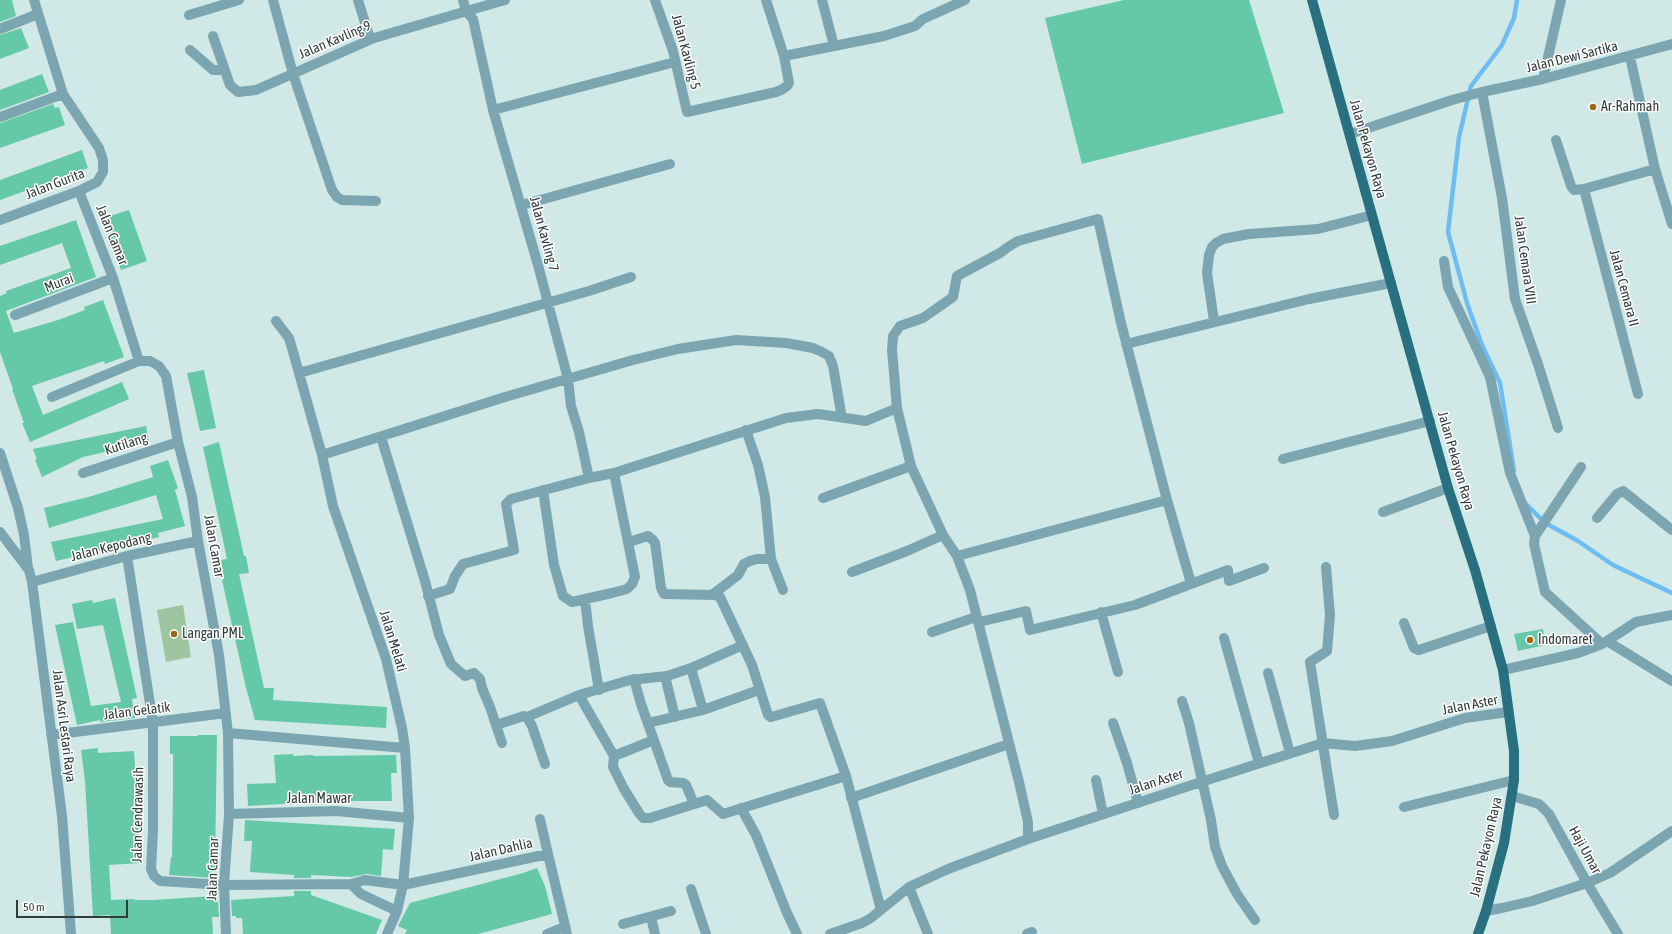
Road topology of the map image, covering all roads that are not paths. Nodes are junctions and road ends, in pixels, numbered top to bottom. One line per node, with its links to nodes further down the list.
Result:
1 (34, 0): 14 (street)
2 (239, 0): 15 (street)
3 (273, 0): 26 (street)
4 (358, 0): 18 (street)
5 (463, 0): 13 (street, Jalan Kavling 7)
6 (505, 0): 13 (street, Jalan Kavling 9)
7 (655, 0): 24 (street, Jalan Kavling 5)
8 (766, 0): 22 (street)
9 (822, 0): 20 (street)
10 (965, 0): 20 (street)
11 (1312, 0): 32 (main road, Jalan Pekayon Raya)
12 (1561, 0): 27 (street)
13 (466, 11): 18 (street, Jalan Kavling 9); 30 (street, Jalan Kavling 7)
14 (38, 14): 16 (street); 29 (street)
15 (189, 15)
16 (0, 29)
17 (212, 36): 25 (street, Jalan Kavling 9)
18 (370, 39): 26 (street, Jalan Kavling 9)
19 (1672, 44): 23 (street, Jalan Dewi Sartika)
20 (834, 46): 22 (street)
21 (190, 50): 25 (street)
22 (784, 56): 24 (street, Jalan Kavling 5)
23 (1630, 57): 27 (street, Jalan Dewi Sartika); 35 (street)
24 (676, 62): 30 (street)
25 (225, 70): 26 (street, Jalan Kavling 9)
26 (293, 74): 38 (street)
27 (1543, 79): 28 (street, Jalan Dewi Sartika)
28 (1479, 92): 32 (street, Jalan Dewi Sartika); 60 (street, Jalan Cemara VIII)
29 (63, 94): 31 (street); 37 (street, Jalan Gurita)
30 (493, 110): 39 (street, Jalan Kavling 7)
31 (0, 117)
32 (1350, 134): 40 (main road, Jalan Pekayon Raya)
33 (1556, 140): 36 (street)
34 (670, 164): 39 (street)
35 (1655, 169): 36 (street); 42 (street)
36 (1584, 189): 55 (street, Jalan Cemara II)
37 (79, 191): 41 (street, Jalan Gurita); 45 (street, Jalan Camar)
38 (376, 201)
39 (522, 205): 47 (street, Jalan Kavling 7)
40 (1372, 215): 46 (main road, Jalan Pekayon Raya); 50 (street)
41 (0, 220)
42 (1672, 224)
43 (1444, 261): 81 (street)
44 (631, 277): 47 (street)
45 (113, 278): 48 (street, Murai); 52 (street, Jalan Camar)
46 (1391, 283): 50 (street); 59 (main road, Jalan Pekayon Raya)
47 (547, 303): 53 (street); 54 (street, Jalan Kavling 7)
48 (15, 315)
49 (276, 321): 53 (street, Jalan Melati)
50 (1214, 321): 51 (street)
51 (1126, 344): 57 (street); 75 (street)
52 (138, 361): 56 (street); 63 (street, Jalan Camar)
53 (299, 373): 65 (street, Jalan Melati)
54 (568, 379): 58 (street); 62 (street); 71 (street, Jalan Kavling 7)
55 (1638, 394)
56 (52, 397)
57 (897, 408): 58 (street); 67 (street)
58 (842, 418): 61 (street)
59 (1430, 421): 66 (street); 72 (main road, Jalan Pekayon Raya)
60 (1558, 428)
61 (746, 430): 70 (street); 86 (street)
62 (381, 436): 65 (street); 95 (street)
63 (178, 442): 69 (street, Kutilang); 82 (street, Jalan Camar)
64 (0, 453): 89 (street)
65 (322, 455): 132 (street, Jalan Melati)
66 (1283, 459)
67 (911, 466): 74 (street); 80 (street)
68 (1581, 468): 81 (street)
69 (83, 473)
70 (614, 473): 71 (street); 83 (street)
71 (589, 478): 73 (street)
72 (1448, 488): 76 (street); 101 (main road, Jalan Pekayon Raya)
73 (543, 490): 95 (street); 96 (street)
74 (823, 498)
75 (1167, 500): 85 (street); 92 (street)
76 (1382, 512)
77 (1597, 518): 78 (street)
78 (1672, 530)
79 (0, 532): 89 (street, Jalan Asri Lestari Raya)
80 (943, 535): 85 (street); 90 (street)
81 (1535, 536): 104 (street)
82 (198, 541): 84 (street, Jalan Kepodang); 119 (street, Jalan Camar)
83 (629, 542): 94 (street); 96 (street)
84 (127, 556): 91 (street, Jalan Kepodang); 122 (street, Jalan Cendrawasih)
85 (957, 556): 99 (street)
86 (771, 559): 93 (street); 94 (street)
87 (1326, 567): 130 (street)
88 (1264, 568): 92 (street)
89 (29, 570): 91 (street, Jalan Asri Lestari Raya)
90 (852, 572)
91 (32, 582): 127 (street, Jalan Asri Lestari Raya)
92 (1191, 583): 97 (street)
93 (782, 590)
94 (712, 595): 105 (street)
95 (428, 596): 125 (street)
96 (585, 599): 113 (street)
97 (1101, 612): 99 (street); 108 (street)
98 (1672, 615): 104 (street)
99 (977, 619): 102 (street); 131 (street)
100 (1404, 623): 101 (street)
101 (1491, 626): 107 (main road, Jalan Pekayon Raya)
102 (932, 632)
103 (1224, 638): 135 (street)
104 (1604, 642): 107 (street); 112 (street)
105 (743, 645): 106 (street); 114 (street)
106 (691, 668): 110 (street); 117 (street)
107 (1503, 670): 118 (main road, Jalan Pekayon Raya)
108 (1118, 672)
109 (1268, 673): 133 (street)
110 (665, 676): 111 (street); 120 (street)
111 (634, 680): 113 (street); 123 (street)
112 (1672, 681)
113 (599, 690): 115 (street)
114 (759, 690): 117 (street); 137 (street)
115 (579, 695): 121 (street); 134 (street)
116 (1182, 701): 140 (street)
117 (703, 710): 120 (street)
118 (1508, 712): 130 (street, Jalan Aster); 139 (main road, Jalan Pekayon Raya)
119 (226, 713): 122 (street, Jalan Gelatik); 126 (street, Jalan Camar)
120 (675, 716): 123 (street)
121 (527, 717): 125 (street); 136 (street)
122 (153, 723): 127 (street, Jalan Gelatik); 157 (street, Jalan Cendrawasih)
123 (648, 723): 128 (street)
124 (1113, 723): 143 (street)
125 (496, 724): 129 (street)
126 (228, 733): 132 (street); 147 (street, Jalan Camar)
127 (51, 735): 170 (street, Jalan Asri Lestari Raya)
128 (654, 740): 134 (street); 144 (street)
129 (502, 743)
130 (1322, 743): 133 (street, Jalan Aster); 149 (street)
131 (1009, 744): 142 (street); 153 (street)
132 (405, 748): 150 (street, Jalan Melati)
133 (1290, 753): 135 (street, Jalan Aster)
134 (614, 756): 144 (street)
135 (1259, 763): 140 (street, Jalan Aster)
136 (545, 764)
137 (846, 776): 142 (street); 146 (street)
138 (1096, 780): 148 (street)
139 (1514, 780): 141 (main road, Jalan Pekayon Raya); 145 (street)
140 (1201, 782): 143 (street, Jalan Aster); 166 (street)
141 (1512, 796): 155 (street, Haji Umar); 164 (main road, Jalan Pekayon Raya)
142 (851, 798): 161 (street)
143 (1138, 803): 148 (street, Jalan Aster)
144 (694, 804): 146 (street)
145 (1404, 807)
146 (741, 808): 176 (street)
147 (229, 814): 150 (street, Jalan Mawar); 157 (street, Jalan Camar)
148 (1104, 814): 153 (street, Jalan Aster)
149 (1334, 816)
150 (409, 818): 158 (street, Jalan Melati)
151 (540, 819): 154 (street)
152 (1672, 831): 155 (street)
153 (1028, 839): 159 (street, Jalan Aster)
154 (548, 854): 158 (street, Jalan Dahlia); 168 (street, Jalan Dahlia)
155 (1587, 883): 164 (street); 179 (street, Haji Umar)
156 (351, 884): 157 (street, Jalan Cendrawasih); 158 (street, Jalan Cendrawasih); 162 (street)
157 (224, 885): 171 (street, Jalan Camar)
158 (403, 885): 162 (street, Jalan Melati)
159 (909, 887): 161 (street, Jalan Aster); 177 (street)
160 (692, 889): 175 (street)
161 (881, 910): 169 (street, Jalan Aster)
162 (397, 911): 172 (street, Jalan Melati)
163 (671, 911): 165 (street)
164 (1486, 911): 178 (main road, Jalan Pekayon Raya)
165 (651, 916): 167 (street); 174 (street)
166 (1255, 920)
167 (623, 924)
168 (566, 930): 173 (street)
169 (837, 933)
170 (71, 934)
171 (226, 934)
172 (387, 934)
173 (547, 934)
174 (655, 934)
175 (706, 934)
176 (797, 934)
177 (928, 934)
178 (1478, 934)
179 (1618, 934)

